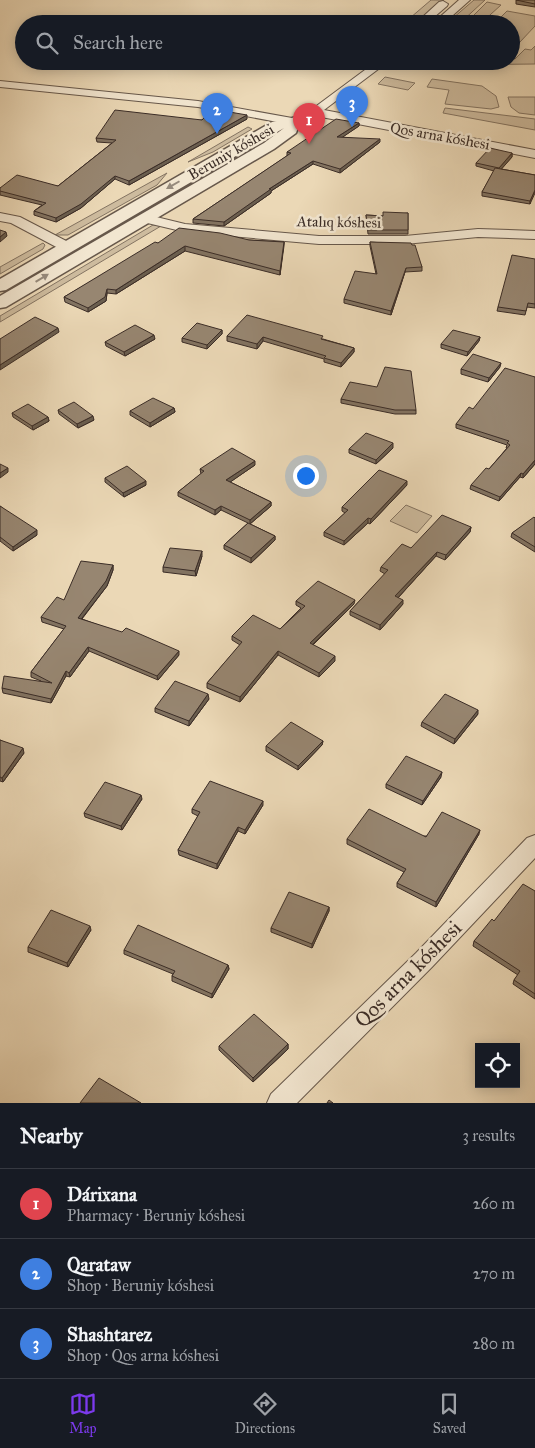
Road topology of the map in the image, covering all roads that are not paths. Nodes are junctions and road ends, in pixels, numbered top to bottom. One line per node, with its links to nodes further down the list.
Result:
1 (448, 0): 3 (street)
2 (465, 0): 4 (street)
3 (430, 15)
4 (448, 15)
5 (372, 70): 7 (street)
6 (0, 84): 8 (street)
7 (315, 112): 8 (street); 9 (street, Qos arna kóshesi)
8 (293, 122): 11 (street, Beruniy kóshesi); 13 (street, Beruniy kóshesi, one-way to 13)
9 (535, 154)
10 (0, 217): 13 (street)
11 (144, 218): 12 (street, Atalıq kóshesi); 15 (street, Beruniy kóshesi, one-way to 11)
12 (535, 235)
13 (67, 247): 14 (street, Beruniy kóshesi)
14 (0, 286)
15 (0, 303)
16 (535, 844): 17 (street, Qos arna kóshesi)
17 (280, 1103)

